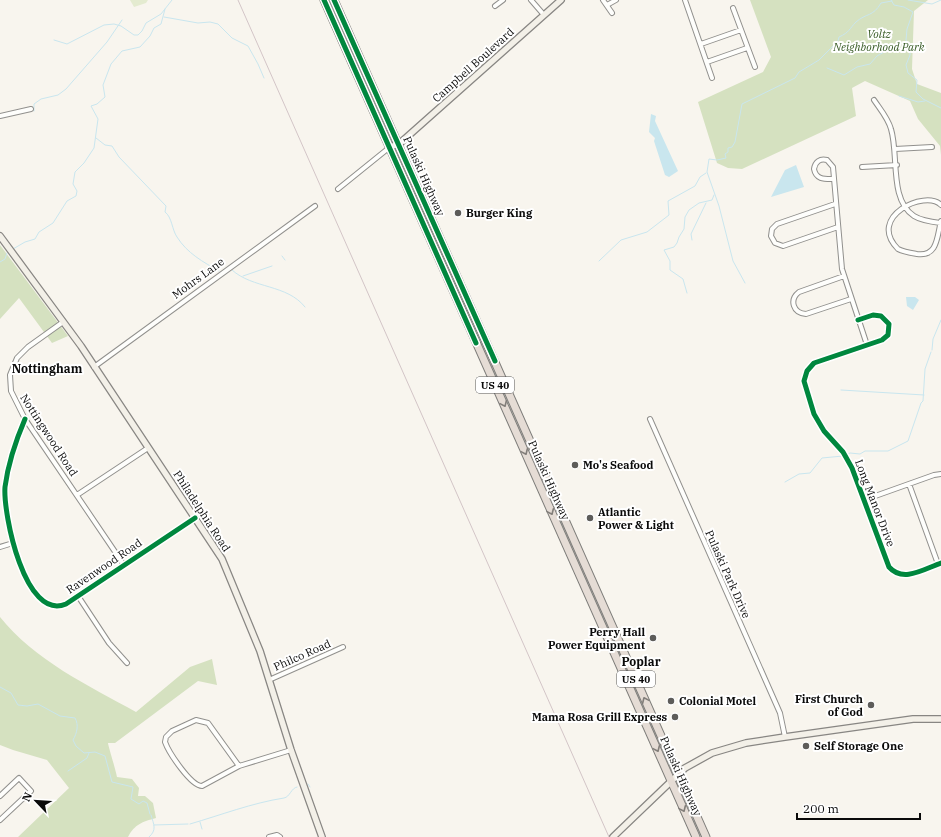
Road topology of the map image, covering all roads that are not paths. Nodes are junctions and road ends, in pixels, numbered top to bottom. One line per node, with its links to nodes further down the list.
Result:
1 (324, 0): 24 (highway, Pulaski Highway / US 40)
2 (334, 0): 23 (highway, Pulaski Highway / US 40)
3 (503, 0): 10 (street)
4 (532, 0): 13 (street)
5 (561, 0): 13 (main road, Campbell Boulevard)
6 (603, 0): 9 (street)
7 (616, 0): 9 (street)
8 (685, 0): 15 (street)
9 (607, 5): 12 (street)
10 (495, 6)
11 (733, 8): 14 (street)
12 (612, 13)
13 (544, 15): 23 (main road, Campbell Boulevard)
14 (741, 30): 15 (street); 16 (street)
15 (701, 44): 17 (street)
16 (748, 48): 17 (street); 18 (street)
17 (707, 62): 19 (street)
18 (755, 67)
19 (712, 78)
20 (874, 100): 26 (street)
21 (30, 109): 22 (street)
22 (0, 116)
23 (399, 144): 24 (main road); 64 (highway, Pulaski Highway / US 40, one-way to 23)
24 (390, 147): 30 (street); 65 (highway, Pulaski Highway / US 40, one-way to 65)
25 (932, 147): 26 (street)
26 (895, 149): 27 (street)
27 (897, 165): 28 (street); 34 (street)
28 (862, 166)
29 (834, 179): 29 (street); 31 (street)
30 (338, 189)
31 (835, 204): 36 (street); 36 (street)
32 (941, 205): 34 (street)
33 (315, 206): 43 (street, Mohrs Lane)
34 (905, 207): 35 (street); 35 (street)
35 (941, 222)
36 (838, 227): 38 (street)
37 (0, 236): 41 (main road, Philadelphia Road)
38 (844, 276): 39 (street); 39 (street)
39 (851, 299): 40 (street)
40 (858, 320): 42 (street); 42 (street, Long Manor Drive)
41 (63, 322): 43 (main road, Philadelphia Road); 44 (street, Nottingwood Road)
42 (867, 345): 50 (street, Long Manor Drive)
43 (94, 367): 46 (main road, Philadelphia Road)
44 (25, 419): 49 (street, Nottingwood Road); 52 (street, Ravenwood Road)
45 (650, 419): 61 (street, Pulaski Park Drive)
46 (148, 448): 49 (street); 51 (main road, Philadelphia Road)
47 (941, 474): 48 (street)
48 (909, 484): 50 (street); 54 (street)
49 (77, 495): 55 (street, Nottingwood Road)
50 (864, 500): 54 (street, Long Manor Drive)
51 (195, 518): 55 (street, Ravenwood Road); 59 (main road, Philadelphia Road)
52 (12, 543): 53 (street); 56 (street, Ravenwood Road)
53 (0, 547)
54 (940, 564)
55 (124, 565): 56 (street, Ravenwood Road)
56 (78, 596): 58 (street)
57 (343, 647): 59 (street, Philco Road)
58 (127, 663)
59 (269, 680): 62 (main road, Philadelphia Road)
60 (941, 719): 61 (main road)
61 (785, 737): 64 (main road)
62 (291, 750): 63 (street); 70 (main road, Philadelphia Road)
63 (239, 766): 63 (street)
64 (678, 774): 65 (main road); 73 (highway, Pulaski Highway / US 40)
65 (671, 780): 71 (main road); 72 (highway, Pulaski Highway / US 40, one-way to 72)
66 (0, 796): 67 (street)
67 (0, 820)
68 (280, 836): 69 (street)
69 (269, 837)
70 (322, 837)
71 (613, 837)
72 (696, 837)
73 (706, 837)

